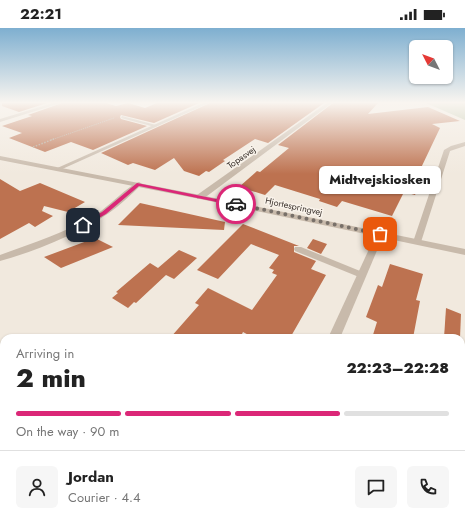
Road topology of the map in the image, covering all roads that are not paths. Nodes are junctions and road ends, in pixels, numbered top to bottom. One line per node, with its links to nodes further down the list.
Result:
1 (154, 126): 5 (street)
2 (298, 126): 7 (street, Topasvej)
3 (465, 144): 9 (street)
4 (0, 158): 5 (street, Hjortespringvej)
5 (58, 169): 6 (street, Hjortespringvej)
6 (138, 184): 7 (street, Hjortespringvej); 12 (street)
7 (200, 197): 8 (street, Hjortespringvej)
8 (380, 234): 9 (street, Hjortespringvej); 13 (street)
9 (417, 242): 11 (street, Hjortespringvej)
10 (298, 249): 13 (lane)
11 (465, 252)
12 (0, 258)
13 (362, 275): 14 (street)
14 (336, 334)

